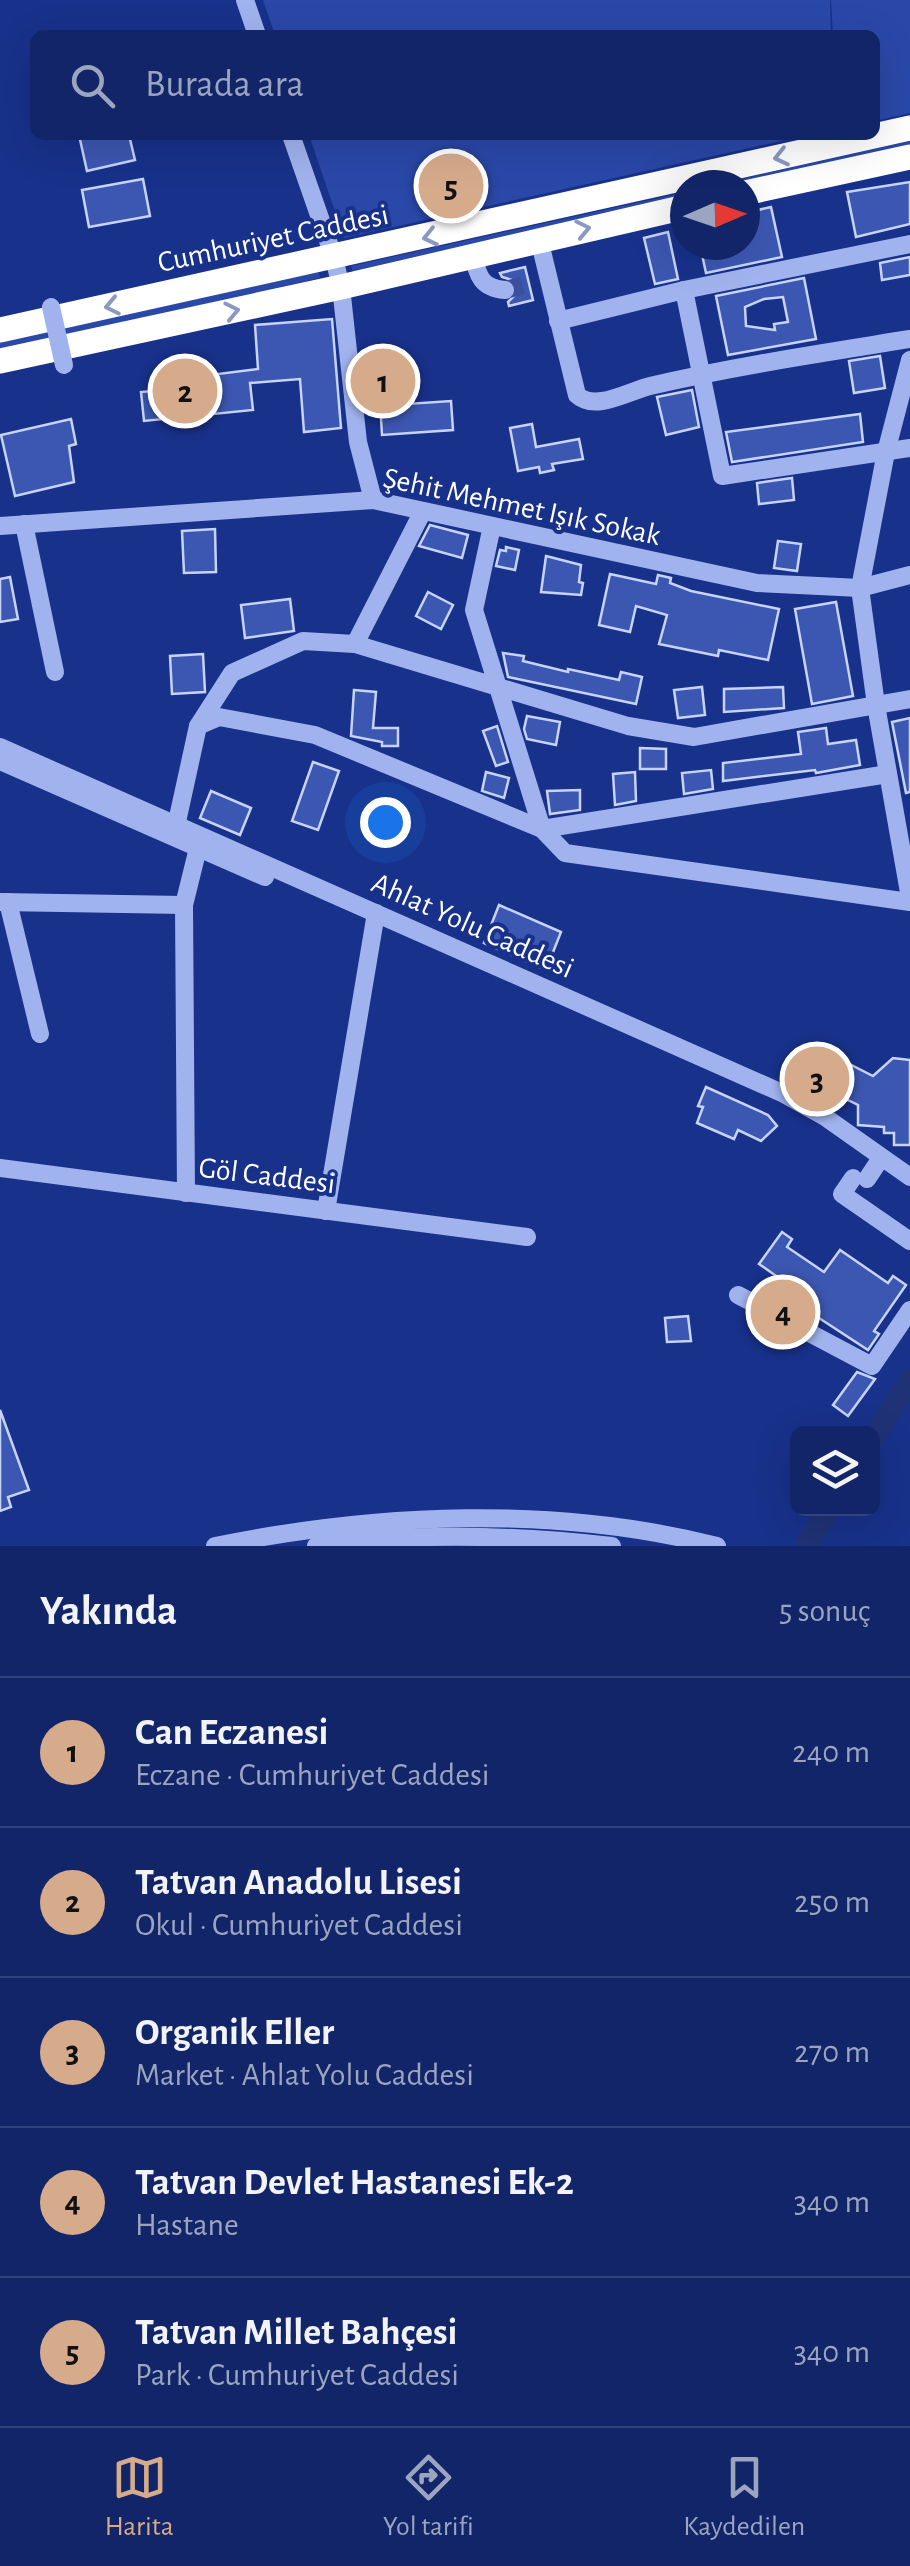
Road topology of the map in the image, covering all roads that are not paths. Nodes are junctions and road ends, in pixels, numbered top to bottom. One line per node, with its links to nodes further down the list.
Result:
1 (245, 0): 2 (street)
2 (255, 30)
3 (910, 128): 4 (highway, Cumhuriyet Caddesi, one-way to 4)
4 (880, 135)
5 (293, 140): 13 (street)
6 (857, 140): 13 (highway, Cumhuriyet Caddesi, one-way to 13)
7 (910, 157): 8 (highway)
8 (760, 191)
9 (670, 209): 10 (highway, Cumhuriyet Caddesi, one-way to 9)
10 (538, 239): 12 (highway, Cumhuriyet Caddesi); 14 (street)
11 (910, 244): 18 (street)
12 (473, 255): 16 (highway, Cumhuriyet Caddesi); 17 (street)
13 (334, 258): 16 (street); 21 (highway, Cumhuriyet Caddesi, one-way to 21)
14 (548, 280): 15 (street); 20 (street)
15 (529, 284)
16 (341, 288): 24 (highway, Cumhuriyet Caddesi, one-way to 16); 29 (street)
17 (505, 290)
18 (684, 290): 20 (street); 26 (street)
19 (51, 307): 25 (street, bridge)
20 (558, 320): 26 (street)
21 (0, 330)
22 (910, 339): 26 (street)
23 (910, 360): 28 (street)
24 (0, 361)
25 (64, 365)
26 (703, 376): 28 (street)
27 (910, 448): 28 (street)
28 (886, 452): 35 (street)
29 (373, 500): 30 (street, Şehit Mehmet Işık Sokak); 31 (street, Şehit Mehmet Işık Sokak)
30 (423, 511): 33 (street, Şehit Mehmet Işık Sokak); 36 (street)
31 (24, 524): 32 (street, Şehit Mehmet Işık Sokak); 37 (street)
32 (0, 526)
33 (492, 526): 35 (street, Şehit Mehmet Işık Sokak); 38 (street)
34 (910, 575): 35 (street, Şehit Mehmet Işık Sokak)
35 (860, 588): 40 (street)
36 (355, 644): 38 (street); 41 (street)
37 (55, 672)
38 (499, 686): 40 (street); 46 (street)
39 (910, 698): 40 (street)
40 (876, 705): 44 (street)
41 (198, 726): 46 (street); 47 (street)
42 (0, 747): 47 (street, Ahlat Yolu Caddesi)
43 (0, 761): 47 (street, Ahlat Yolu Caddesi)
44 (888, 774): 45 (street); 46 (street)
45 (902, 804): 49 (street)
46 (542, 829): 49 (street)
47 (175, 831): 48 (street, Ahlat Yolu Caddesi)
48 (200, 841): 51 (street); 52 (street, Ahlat Yolu Caddesi)
49 (910, 900)
50 (4, 902): 51 (street); 53 (street)
51 (184, 905): 58 (street)
52 (375, 918): 55 (street, Ahlat Yolu Caddesi); 59 (street)
53 (40, 1034)
54 (0, 1168): 58 (street, Göl Caddesi)
55 (865, 1172): 56 (street, Ahlat Yolu Caddesi); 57 (street, Ahlat Yolu Caddesi); 61 (street)
56 (910, 1177)
57 (910, 1189)
58 (186, 1192): 59 (street, Göl Caddesi)
59 (326, 1211): 60 (street, Göl Caddesi)
60 (527, 1237)
61 (910, 1241)
62 (738, 1296): 63 (street)
63 (910, 1310)
64 (215, 1546): 67 (street)
65 (316, 1546): 66 (street)
66 (612, 1546)
67 (717, 1546)

